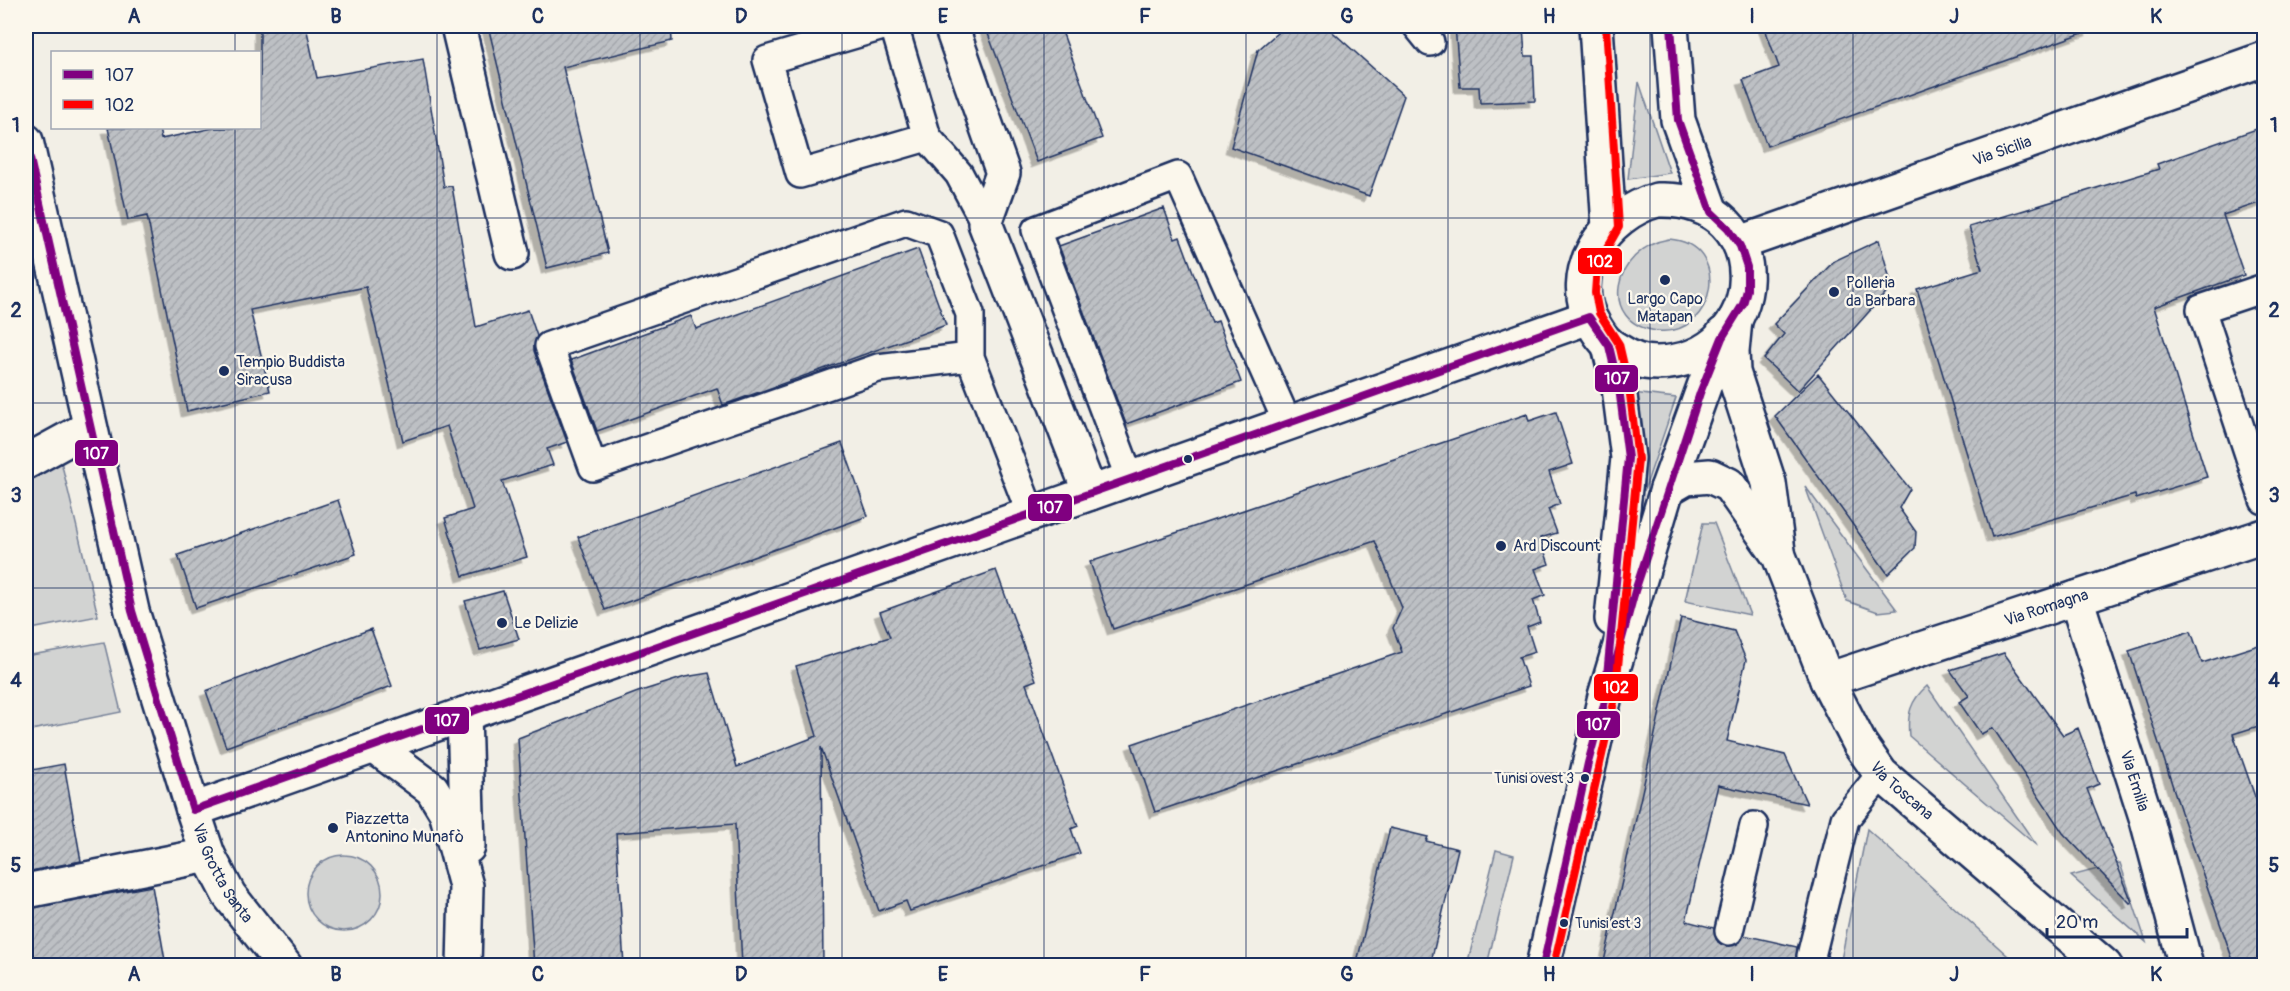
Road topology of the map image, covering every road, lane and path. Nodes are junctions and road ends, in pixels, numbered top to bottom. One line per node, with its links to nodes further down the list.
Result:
1 (458, 26): 14 (street)
2 (883, 26): 8 (lane)
3 (894, 26): 8 (lane)
4 (951, 26): 11 (street)
5 (1596, 26): 12 (street)
6 (1671, 26): 10 (street)
7 (2265, 59): 13 (street, Via Sicilia)
8 (927, 137): 11 (lane)
9 (26, 141): 21 (street, Via Grotta Santa)
10 (1711, 212): 12 (street); 13 (street)
11 (985, 223): 25 (street)
12 (1609, 227): 16 (street)
13 (1740, 243): 17 (street)
14 (512, 253)
15 (2265, 288): 26 (lane)
16 (1589, 317): 18 (street); 20 (street)
17 (1729, 327): 18 (street); 24 (street); 29 (street)
18 (1609, 346): 32 (street)
19 (970, 357): 19 (lane); 27 (lane)
20 (1288, 424): 23 (street); 23 (lane)
21 (90, 427): 22 (street); 36 (street, Via Grotta Santa)
22 (26, 462)
23 (1130, 479): 25 (street)
24 (1667, 489): 29 (street); 32 (street)
25 (1090, 493): 27 (street)
26 (2265, 500)
27 (1031, 514): 33 (street)
28 (2265, 536): 30 (street, Via Romagna)
29 (1779, 556): 31 (street, Via Toscana)
30 (2076, 598): 31 (street, Via Romagna); 48 (street, Via Emilia)
31 (1827, 680): 35 (street, Via Toscana)
32 (1605, 696): 45 (street)
33 (464, 714): 34 (street); 39 (street)
34 (374, 746): 36 (street); 39 (street)
35 (1881, 774): 46 (lane); 47 (street, Via Toscana)
36 (193, 810): 38 (street, Via Grotta Santa)
37 (1754, 826): 41 (lane)
38 (208, 855): 40 (street); 42 (street, Via Grotta Santa)
39 (466, 886): 43 (street); 44 (street)
40 (26, 891)
41 (1729, 932)
42 (285, 966)
43 (464, 966)
44 (481, 966)
45 (1543, 966)
46 (1815, 966)
47 (2106, 966)
48 (2186, 966)

